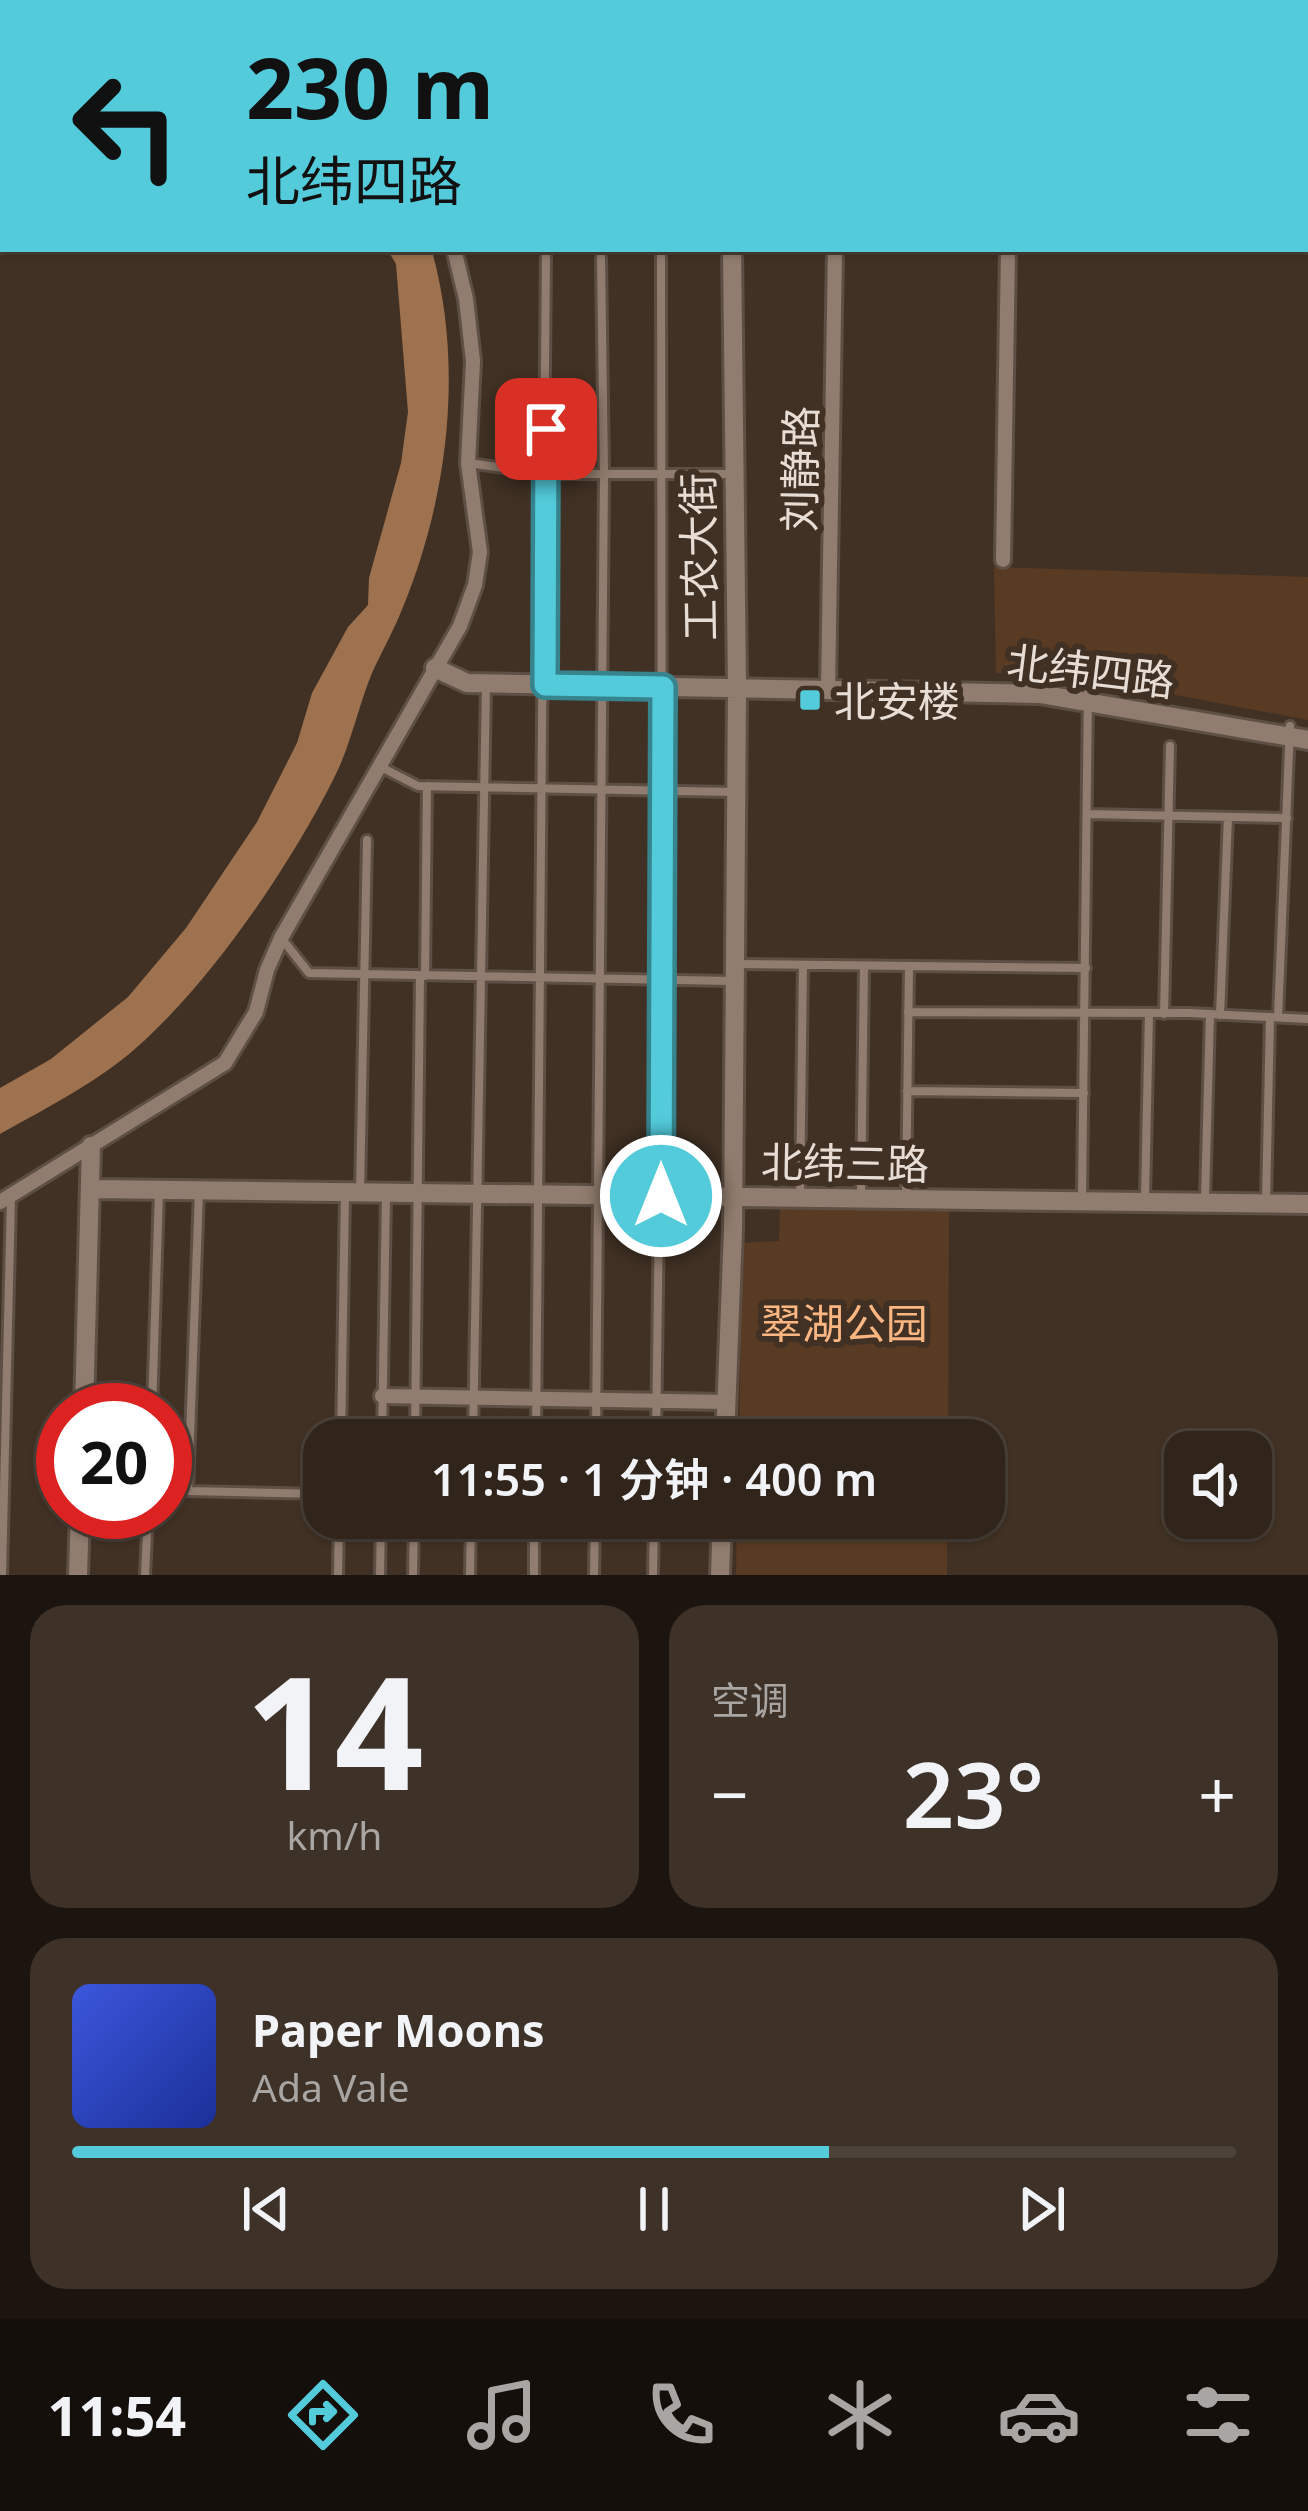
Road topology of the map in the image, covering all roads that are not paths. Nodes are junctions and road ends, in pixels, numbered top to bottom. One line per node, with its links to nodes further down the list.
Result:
1 (455, 252): 9 (street)
2 (546, 252): 10 (lane)
3 (736, 252): 13 (street, 工农大街)
4 (736, 252): 17 (street, 工农大街)
5 (835, 252): 19 (street, 刘静路)
6 (1008, 252): 14 (street)
7 (661, 256): 12 (lane)
8 (601, 257): 11 (lane)
9 (468, 463): 10 (lane); 15 (street)
10 (546, 474): 11 (lane); 18 (lane)
11 (604, 474): 12 (lane); 20 (lane)
12 (663, 474): 13 (lane); 21 (lane)
13 (733, 474): 17 (street, 工农大街)
14 (1003, 560)
15 (436, 668): 16 (street, 北纬四路); 25 (street)
16 (486, 683): 18 (street, 北纬四路); 27 (lane)
17 (740, 684): 19 (street, 北纬四路); 21 (street, 北纬四路); 31 (street, 工农大街)
18 (545, 685): 20 (street, 北纬四路); 28 (lane)
19 (829, 685): 22 (street, 北纬四路)
20 (602, 686): 21 (street, 北纬四路); 29 (lane)
21 (663, 687): 30 (lane)
22 (1088, 695): 23 (street, 北纬四路); 32 (lane)
23 (1299, 733): 35 (lane)
24 (1170, 746): 33 (lane)
25 (380, 766): 26 (lane); 37 (street)
26 (428, 786): 27 (lane); 44 (lane)
27 (486, 787): 28 (lane); 45 (lane)
28 (543, 788): 29 (lane); 46 (lane)
29 (602, 790): 30 (lane); 47 (lane)
30 (662, 790): 31 (lane); 48 (lane)
31 (735, 792): 42 (street, 工农大街)
32 (1087, 814): 33 (lane); 41 (lane)
33 (1168, 815): 34 (lane); 52 (lane)
34 (1228, 817): 35 (lane); 53 (lane)
35 (1286, 818): 54 (lane)
36 (367, 840): 43 (lane)
37 (281, 938): 43 (lane); 58 (street)
38 (803, 965): 39 (lane); 42 (lane); 70 (lane)
39 (864, 966): 40 (lane); 71 (lane)
40 (909, 967): 41 (lane); 49 (lane)
41 (1086, 968): 50 (lane)
42 (734, 973): 48 (lane); 69 (street, 工农大街)
43 (365, 975): 44 (lane); 62 (lane)
44 (423, 976): 45 (lane); 64 (lane)
45 (483, 977): 46 (lane); 65 (lane)
46 (541, 978): 47 (lane); 66 (lane)
47 (601, 979): 48 (lane); 67 (lane)
48 (662, 980): 68 (lane)
49 (908, 1012): 50 (lane); 56 (lane)
50 (1085, 1013): 51 (lane); 57 (lane)
51 (1149, 1013): 52 (lane); 75 (lane)
52 (1164, 1013): 53 (lane)
53 (1215, 1015): 54 (lane); 76 (lane)
54 (1274, 1017): 55 (lane); 77 (lane)
55 (1308, 1018)
56 (908, 1090): 57 (lane); 73 (lane)
57 (1084, 1093): 74 (lane)
58 (91, 1146): 59 (street); 72 (street)
59 (93, 1189): 60 (street, 北纬三路); 79 (street)
60 (159, 1190): 61 (street, 北纬三路); 80 (lane)
61 (199, 1190): 62 (street, 北纬三路); 96 (lane)
62 (352, 1192): 63 (street, 北纬三路); 88 (lane)
63 (386, 1192): 64 (street, 北纬三路); 81 (lane)
64 (417, 1193): 65 (street, 北纬三路); 82 (lane)
65 (479, 1193): 66 (street, 北纬三路); 83 (lane)
66 (540, 1194): 67 (street, 北纬三路); 84 (lane)
67 (600, 1195): 68 (street, 北纬三路); 85 (lane)
68 (661, 1196): 69 (street, 北纬三路); 86 (lane)
69 (733, 1196): 70 (street, 北纬三路); 87 (street, 工农大街)
70 (800, 1197): 71 (street, 北纬三路)
71 (861, 1198): 73 (street, 北纬三路)
72 (6, 1199): 107 (lane)
73 (906, 1199): 74 (street, 北纬三路)
74 (1082, 1201): 75 (street, 北纬三路)
75 (1145, 1202): 76 (street, 北纬三路)
76 (1205, 1203): 77 (street, 北纬三路)
77 (1266, 1204): 78 (street, 北纬三路)
78 (1308, 1204)
79 (85, 1383)
80 (153, 1383)
81 (382, 1396): 82 (street); 89 (lane)
82 (415, 1396): 83 (street); 90 (lane)
83 (474, 1397): 84 (street); 91 (lane)
84 (536, 1399): 85 (street); 92 (lane)
85 (596, 1400): 86 (street); 93 (lane)
86 (657, 1401): 87 (street); 94 (lane)
87 (727, 1402): 95 (street, 工农大街)
88 (341, 1419)
89 (382, 1419)
90 (415, 1419)
91 (473, 1419)
92 (536, 1419)
93 (596, 1419)
94 (657, 1419)
95 (726, 1419)
96 (303, 1494)
97 (79, 1539): 108 (street)
98 (147, 1539): 109 (lane)
99 (339, 1539): 110 (lane)
100 (381, 1539): 111 (lane)
101 (414, 1539): 112 (lane)
102 (471, 1539): 113 (lane)
103 (535, 1539): 114 (lane)
104 (595, 1539): 115 (lane)
105 (654, 1539): 116 (lane)
106 (722, 1539): 117 (street)
107 (2, 1575)
108 (78, 1575)
109 (145, 1575)
110 (338, 1575)
111 (380, 1575)
112 (413, 1575)
113 (470, 1575)
114 (534, 1575)
115 (594, 1575)
116 (653, 1575)
117 (721, 1575)

